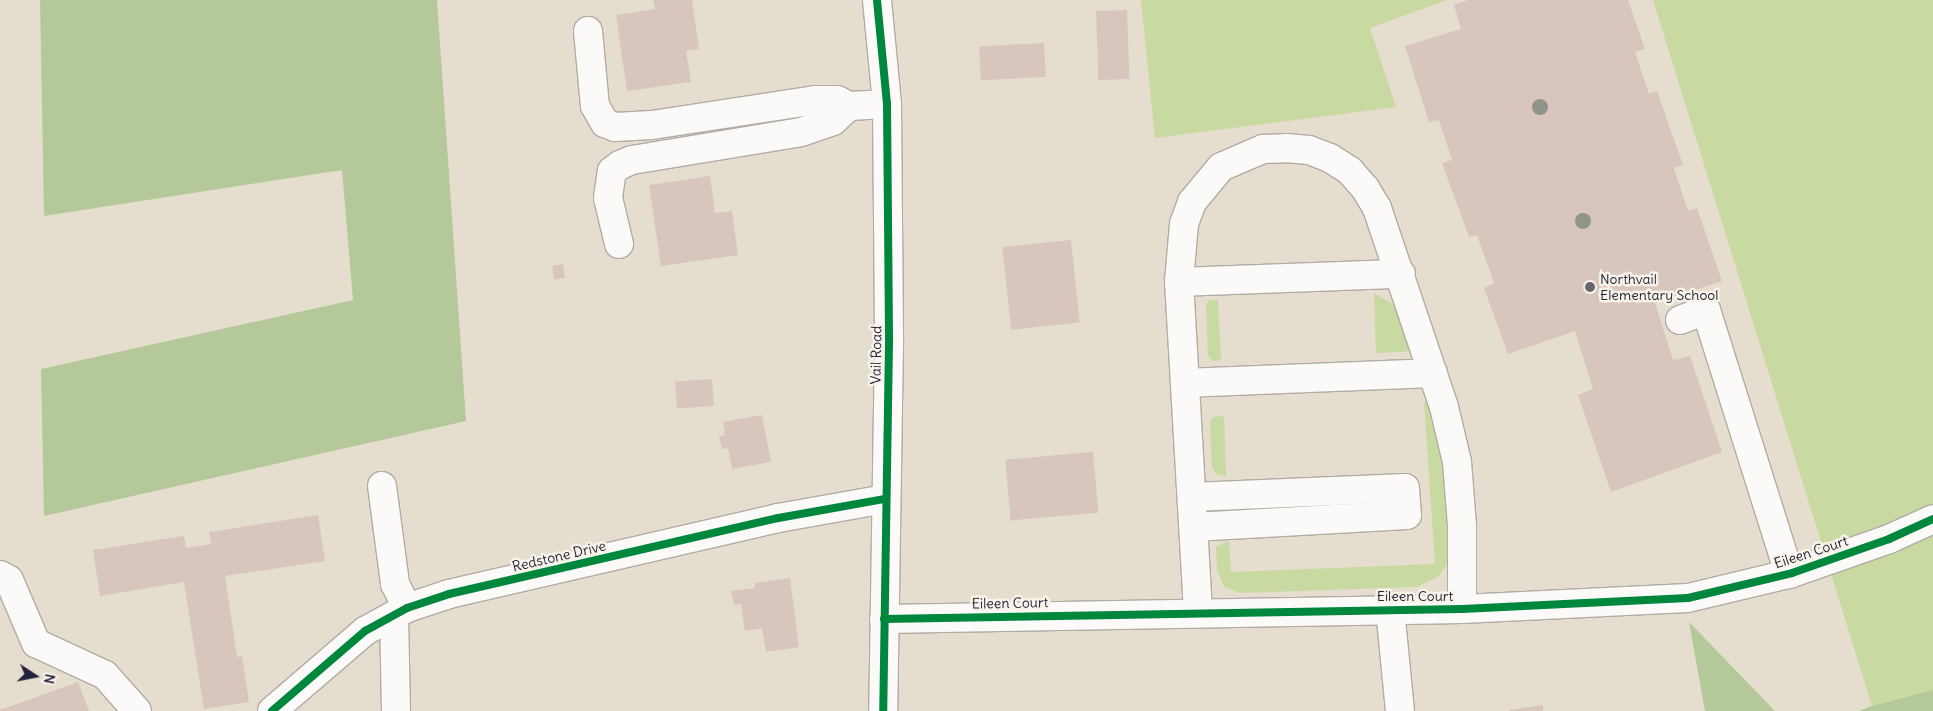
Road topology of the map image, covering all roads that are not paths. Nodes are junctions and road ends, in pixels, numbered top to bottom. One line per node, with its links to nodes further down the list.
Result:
1 (877, 0): 3 (street, Vail Road)
2 (588, 31): 4 (street)
3 (887, 104): 4 (street); 13 (street, Vail Road)
4 (850, 106): 5 (street)
5 (619, 244)
6 (1401, 274): 7 (street); 7 (street); 9 (street)
7 (1179, 282): 10 (street)
8 (1680, 320): 16 (street)
9 (1433, 373): 10 (street); 19 (street)
10 (1185, 383): 12 (street)
11 (382, 486): 21 (street)
12 (1192, 497): 15 (street); 15 (street)
13 (885, 499): 21 (street, Redstone Drive); 22 (street, Vail Road)
14 (1933, 518): 16 (street, Eileen Court)
15 (1193, 527): 20 (street)
16 (1788, 574): 19 (street, Eileen Court)
17 (0, 575): 23 (street)
18 (1390, 609): 19 (street, Eileen Court); 20 (street, Eileen Court); 27 (street)
19 (1462, 609)
20 (1198, 611): 22 (street, Eileen Court)
21 (400, 612): 24 (street, Redstone Drive); 25 (street)
22 (884, 619): 26 (street, Vail Road)
23 (137, 711)
24 (272, 711)
25 (396, 711)
26 (884, 711)
27 (1400, 711)

